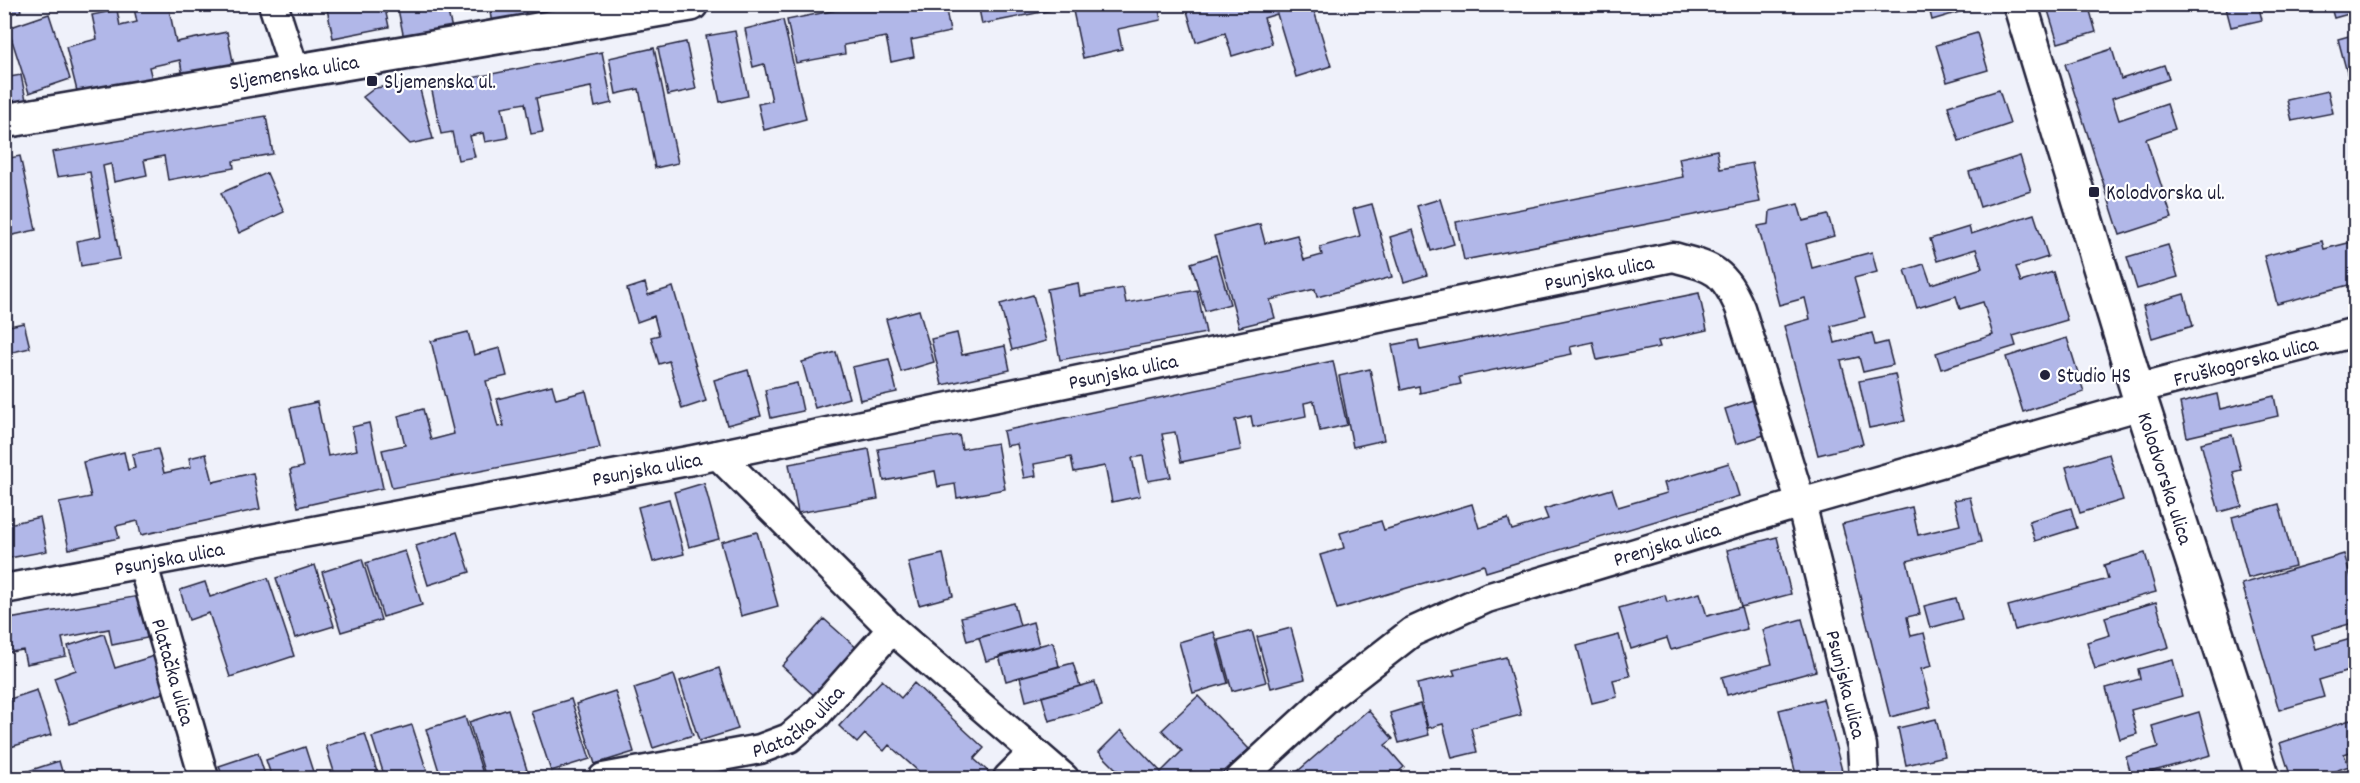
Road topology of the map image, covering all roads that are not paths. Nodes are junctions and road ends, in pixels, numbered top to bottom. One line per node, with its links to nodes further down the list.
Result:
1 (273, 4): 4 (street)
2 (691, 4): 4 (street, Sljemenska ulica)
3 (2020, 4): 7 (street, Kolodvorska ulica)
4 (295, 72): 5 (street, Sljemenska ulica)
5 (4, 121)
6 (2355, 332): 7 (street, Fruškogorska ulica)
7 (2140, 397): 9 (street, Prenjska ulica); 20 (street, Kolodvorska ulica)
8 (718, 455): 9 (street, Psunjska ulica); 10 (street, Psunjska ulica); 12 (street)
9 (1801, 503): 18 (street, Prenjska ulica); 19 (street, Psunjska ulica)
10 (143, 565): 11 (street, Psunjska ulica); 14 (street, Platačka ulica)
11 (4, 589)
12 (892, 629): 13 (street); 15 (street, Platačka ulica)
13 (1033, 753): 16 (street); 17 (street)
14 (204, 778)
15 (603, 778)
16 (1008, 778)
17 (1064, 778)
18 (1241, 778)
19 (1864, 778)
20 (2263, 778)

